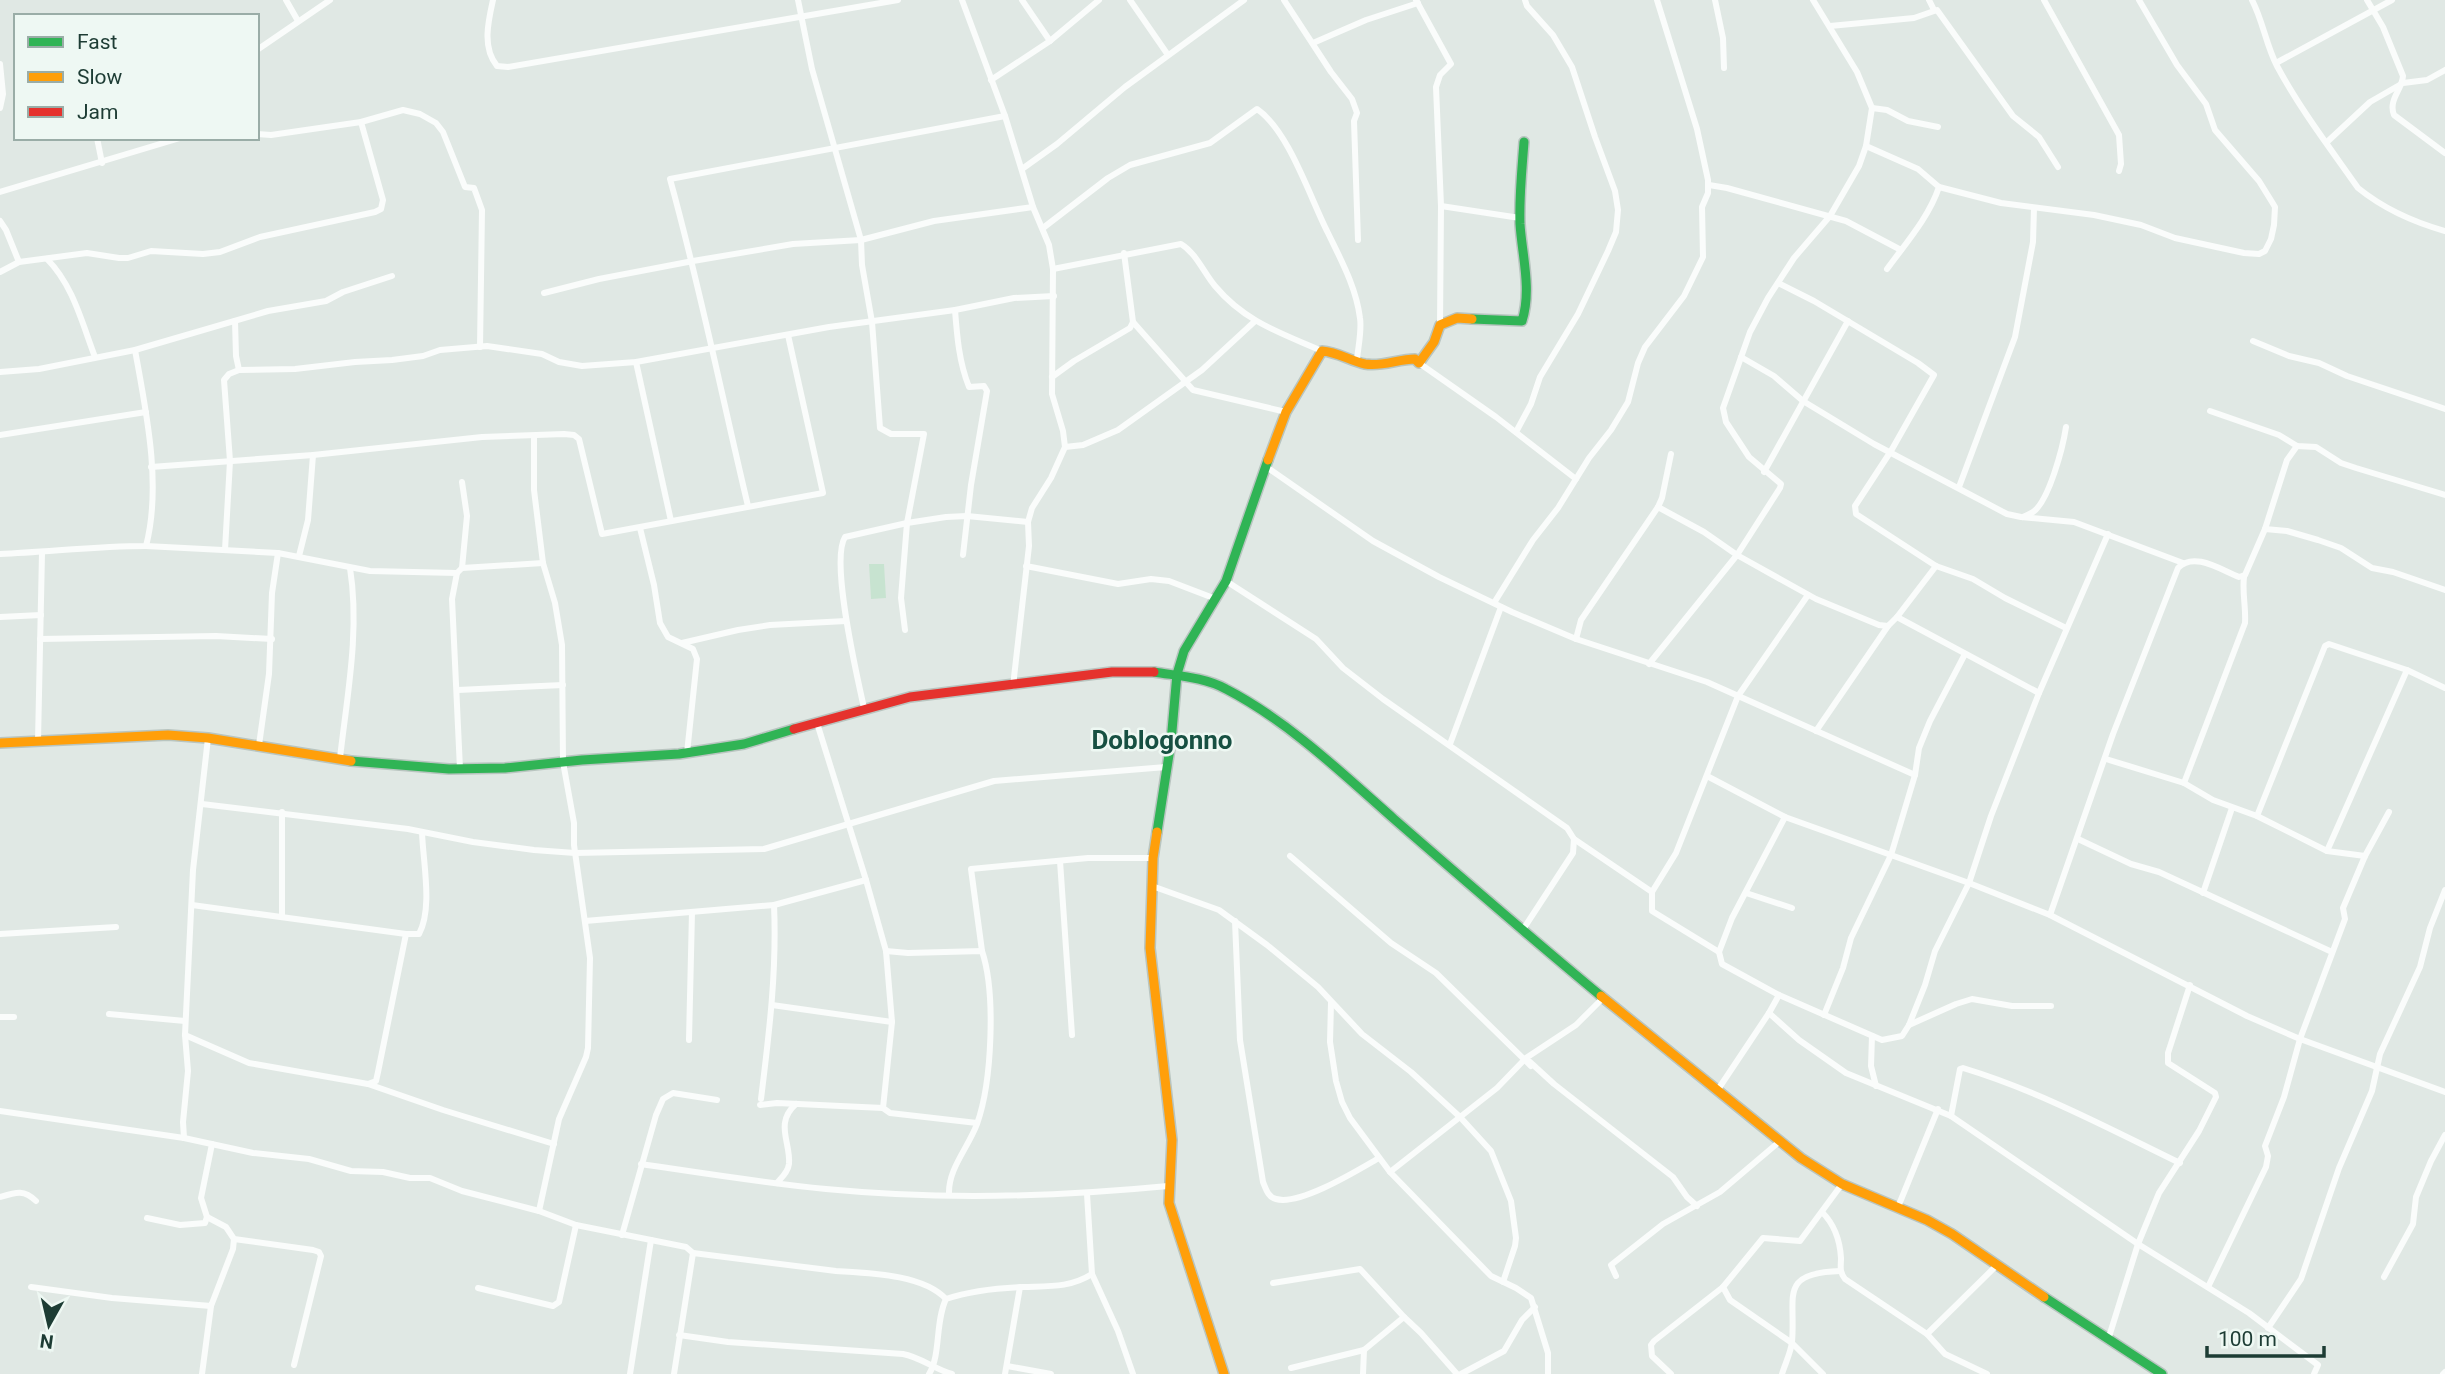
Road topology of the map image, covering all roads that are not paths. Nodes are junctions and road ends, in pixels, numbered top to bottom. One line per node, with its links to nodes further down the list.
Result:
1 (286, 0): 26 (street)
2 (330, 0): 26 (street)
3 (493, 0): 25 (street)
4 (798, 0): 25 (street)
5 (898, 0): 25 (street)
6 (962, 0): 36 (street)
7 (1022, 0): 28 (street)
8 (1099, 0): 28 (street)
9 (1130, 0): 31 (street)
10 (1244, 0): 31 (street)
11 (1283, 0): 29 (street)
12 (1525, 0): 108 (street)
13 (1657, 0): 55 (street)
14 (1715, 0): 34 (street)
15 (1813, 0): 27 (street)
16 (1929, 0): 24 (street)
17 (2044, 0): 54 (street)
18 (2139, 0): 60 (street)
19 (2252, 0): 32 (street)
20 (2367, 0): 23 (street)
21 (2392, 0): 23 (street)
22 (1417, 1): 29 (street); 58 (street)
23 (2374, 9): 32 (street); 37 (street)
24 (1934, 10): 27 (street); 52 (street)
25 (800, 15): 49 (street)
26 (298, 21): 30 (street)
27 (1830, 26): 39 (street)
28 (1050, 41): 36 (street)
29 (1313, 43): 67 (street)
30 (259, 49)
31 (1168, 55): 53 (street)
32 (2276, 63): 47 (street)
33 (0, 64): 38 (street)
34 (1724, 68)
35 (2445, 70): 37 (street)
36 (991, 80): 40 (street)
37 (2403, 83): 47 (street); 50 (street)
38 (0, 108)
39 (1872, 108): 42 (street); 48 (street)
40 (1005, 116): 49 (street); 53 (street)
41 (360, 122): 43 (street); 70 (street); 89 (street)
42 (1938, 127)
43 (259, 134)
44 (97, 140): 51 (street)
45 (174, 140): 51 (street)
46 (1524, 142): 62 (street)
47 (2327, 142): 65 (street)
48 (1866, 146): 56 (street); 61 (street)
49 (835, 149): 66 (street); 71 (street)
50 (2445, 153)
51 (102, 163): 57 (street)
52 (2058, 167)
53 (1022, 169): 59 (street)
54 (2119, 171)
55 (1709, 185): 61 (street); 120 (street)
56 (1939, 187): 60 (street); 68 (street)
57 (0, 192)
58 (1441, 206): 62 (street); 86 (street)
59 (1033, 207): 64 (street); 66 (street)
60 (2034, 208): 122 (street)
61 (1830, 216): 68 (street); 77 (street)
62 (1520, 218): 86 (street)
63 (0, 222): 72 (street)
64 (1043, 228): 74 (street); 95 (street)
65 (2445, 231)
66 (860, 240): 71 (street); 83 (street)
67 (1358, 240)
68 (1901, 250): 73 (street)
69 (1124, 253): 74 (street); 84 (street); 85 (street)
70 (47, 259): 72 (street); 93 (street)
71 (693, 261): 78 (street); 90 (street)
72 (19, 262): 75 (street)
73 (1887, 268)
74 (1054, 269): 79 (street)
75 (0, 272)
76 (392, 276): 81 (street)
77 (1778, 284): 82 (street); 94 (street)
78 (544, 293)
79 (1054, 296): 80 (street); 100 (street)
80 (955, 310): 83 (street); 126 (street)
81 (235, 321): 91 (street); 98 (street)
82 (1848, 321): 102 (street); 113 (street)
83 (872, 322): 87 (street); 130 (street)
84 (1133, 322): 100 (street); 101 (street)
85 (1254, 322): 92 (street); 101 (street)
86 (1440, 324): 97 (street)
87 (788, 335): 90 (street); 124 (street)
88 (2253, 341): 103 (street)
89 (480, 347): 96 (street); 98 (street)
90 (711, 349): 96 (street); 124 (street)
91 (135, 350): 93 (street); 105 (street)
92 (1322, 351): 95 (street); 106 (street)
93 (95, 357): 99 (street)
94 (1741, 357): 102 (street); 119 (street)
95 (1357, 360): 97 (street)
96 (636, 362): 128 (street)
97 (1419, 363): 108 (street)
98 (239, 370): 116 (street)
99 (0, 372)
100 (1052, 377): 112 (street)
101 (1186, 381): 106 (street); 112 (street)
102 (1804, 401): 113 (street); 119 (street)
103 (2445, 409)
104 (2210, 411): 111 (street)
105 (146, 412): 109 (street); 117 (street)
106 (1286, 412): 118 (street)
107 (2066, 428): 127 (street)
108 (1516, 432): 120 (street)
109 (0, 435)
110 (534, 436): 115 (street); 131 (street); 142 (street)
111 (2297, 446): 123 (street); 132 (street)
112 (1065, 447): 129 (street)
113 (1891, 451): 122 (street); 145 (street)
114 (1671, 454): 125 (street)
115 (313, 455): 116 (street); 141 (street)
116 (230, 461): 117 (street); 135 (street)
117 (151, 467): 134 (street)
118 (1265, 467): 149 (street); 153 (street)
119 (1764, 472): 140 (street)
120 (1576, 479): 153 (street)
121 (462, 482): 147 (street)
122 (1959, 488): 127 (street)
123 (2445, 495)
124 (748, 506): 128 (street)
125 (1658, 507): 140 (street); 163 (street)
126 (967, 516): 129 (street); 130 (street); 139 (street)
127 (2021, 517): 133 (street)
128 (671, 521): 131 (street)
129 (1028, 522): 144 (street)
130 (906, 523): 157 (street); 160 (street)
131 (640, 528): 164 (street)
132 (2265, 529): 143 (street); 150 (street)
133 (2108, 534): 143 (street); 159 (street)
134 (146, 546): 135 (street); 136 (street)
135 (225, 550): 137 (street)
136 (41, 553): 138 (street); 154 (street)
137 (278, 553): 141 (street); 162 (street)
138 (0, 554)
139 (963, 555)
140 (1737, 555): 151 (street); 166 (street)
141 (299, 556): 146 (street)
142 (542, 563): 147 (street); 169 (street)
143 (2183, 563): 185 (street)
144 (1026, 566): 152 (street); 170 (street)
145 (1936, 566): 156 (street); 159 (street)
146 (350, 568): 147 (street); 184 (street)
147 (460, 571): 172 (street)
148 (2244, 577): 191 (street)
149 (1226, 581): 152 (street); 181 (street)
150 (2445, 590)
151 (1808, 595): 158 (street); 174 (street)
152 (1216, 599): 168 (street)
153 (1498, 605): 163 (street); 181 (street)
154 (41, 615): 155 (street); 161 (street)
155 (0, 617)
156 (1897, 617): 158 (street); 165 (street)
157 (846, 621): 164 (street); 175 (street)
158 (1888, 626): 177 (street)
159 (2066, 628): 173 (street)
160 (905, 630)
161 (40, 639): 162 (street); 179 (street)
162 (272, 639): 182 (street)
163 (1576, 639): 166 (street)
164 (682, 643): 183 (street)
165 (1965, 654): 173 (street); 189 (street)
166 (1649, 664): 174 (street)
167 (2407, 670): 171 (street); 196 (street); 202 (street)
168 (1177, 674): 170 (street); 187 (street); 225 (street)
169 (563, 685): 172 (street); 186 (street)
170 (1013, 686): 175 (street)
171 (2445, 688)
172 (458, 690): 188 (street)
173 (2039, 693): 210 (street)
174 (1738, 696): 177 (street); 190 (street)
175 (864, 708): 176 (street)
176 (817, 723): 183 (street); 198 (street)
177 (1816, 731): 189 (street)
178 (208, 738): 179 (street); 182 (street); 192 (street)
179 (38, 741): 180 (street)
180 (0, 743)
181 (1450, 744): 200 (street)
182 (259, 746): 184 (street)
183 (687, 753): 186 (street)
184 (340, 758): 188 (street)
185 (2106, 759): 191 (street); 201 (street)
186 (563, 762): 188 (street); 203 (street)
187 (1166, 767): 198 (street); 207 (street)
188 (460, 769)
189 (1915, 775): 204 (street)
190 (1707, 776): 197 (street); 213 (street)
191 (2184, 783): 193 (street)
192 (202, 804): 194 (street); 216 (street)
193 (2232, 808): 196 (street); 215 (street)
194 (282, 812): 199 (street); 221 (street)
195 (2389, 812): 206 (street)
196 (2257, 816): 202 (street)
197 (1785, 817): 204 (street); 214 (street)
198 (849, 825): 203 (street); 209 (street)
199 (422, 832): 203 (street); 227 (street)
200 (1574, 839): 213 (street); 225 (street)
201 (2078, 839): 215 (street); 220 (street)
202 (2327, 850): 206 (street)
203 (575, 852): 222 (street)
204 (1891, 855): 210 (street); 240 (street)
205 (1290, 856): 251 (street)
206 (2365, 856): 231 (street)
207 (1153, 858): 208 (street); 211 (street)
208 (1060, 861): 229 (street); 247 (street)
209 (866, 880): 217 (street); 228 (street)
210 (1969, 883): 220 (street); 245 (street)
211 (1152, 886): 223 (street); 277 (street)
212 (2445, 890): 253 (street)
213 (1651, 892): 230 (street)
214 (1746, 893): 218 (street); 230 (street)
215 (2203, 893): 231 (street)
216 (192, 905): 221 (street); 243 (street)
217 (774, 905): 219 (street); 236 (street)
218 (1792, 908)
219 (692, 912): 222 (street); 250 (street)
220 (2050, 915): 232 (street)
221 (282, 918): 227 (street)
222 (585, 921): 270 (street)
223 (1235, 921): 235 (street); 271 (street)
224 (116, 927): 226 (street)
225 (1522, 931): 234 (street)
226 (0, 933)
227 (406, 934): 254 (street)
228 (886, 951): 229 (street); 244 (street)
229 (982, 951): 265 (street)
230 (1719, 952): 233 (street)
231 (2332, 952): 249 (street)
232 (2190, 985): 249 (street); 272 (street)
233 (1779, 995): 238 (street); 240 (street)
234 (1604, 998): 251 (street); 256 (street)
235 (1331, 1003): 264 (street); 271 (street)
236 (772, 1005): 244 (street); 259 (street)
237 (2052, 1006): 245 (street)
238 (1769, 1013): 255 (street); 256 (street)
239 (109, 1014): 243 (street)
240 (1824, 1015): 248 (street)
241 (0, 1017): 242 (street)
242 (14, 1017)
243 (185, 1021): 246 (street)
244 (892, 1022): 260 (street)
245 (1909, 1025): 248 (street)
246 (185, 1035): 254 (street); 267 (street)
247 (1072, 1035)
248 (1871, 1036): 255 (street)
249 (2300, 1039): 253 (street); 304 (street)
250 (689, 1040)
251 (1524, 1059): 252 (street); 264 (street); 282 (street)
252 (1531, 1066)
253 (2377, 1066): 257 (street); 310 (street)
254 (368, 1084): 270 (street)
255 (1876, 1086): 261 (street)
256 (1717, 1091): 268 (street)
257 (2445, 1092)
258 (717, 1100): 273 (street)
259 (796, 1104): 260 (street); 275 (street)
260 (883, 1108): 265 (street)
261 (1938, 1109): 263 (street); 283 (street)
262 (0, 1111): 267 (street)
263 (1951, 1116): 272 (street); 292 (street)
264 (1460, 1117): 274 (street); 299 (street)
265 (977, 1123): 278 (street)
266 (2445, 1135): 298 (street)
267 (184, 1138): 269 (street)
268 (1779, 1142): 276 (street); 282 (street)
269 (212, 1144): 284 (street); 286 (street)
270 (554, 1144): 284 (street)
271 (1379, 1158): 274 (street)
272 (2180, 1163): 292 (street)
273 (641, 1164): 275 (street); 289 (street)
274 (1390, 1172): 299 (street)
275 (777, 1183): 278 (street)
276 (1842, 1184): 283 (street); 285 (street)
277 (1168, 1186): 279 (street); 326 (street)
278 (949, 1194): 279 (street)
279 (1087, 1194): 296 (street)
280 (0, 1197): 281 (street)
281 (37, 1201)
282 (1697, 1206): 297 (street)
283 (1898, 1207): 294 (street)
284 (539, 1211): 288 (street)
285 (1822, 1212): 295 (street); 303 (street)
286 (207, 1217): 287 (street); 290 (street)
287 (147, 1218)
288 (576, 1225): 289 (street); 305 (street)
289 (622, 1235): 291 (street)
290 (234, 1239): 307 (street); 316 (street)
291 (651, 1240): 293 (street); 321 (street)
292 (2138, 1244): 304 (street); 313 (street)
293 (693, 1253): 306 (street); 312 (street)
294 (1997, 1265): 311 (street); 313 (street)
295 (1840, 1270): 311 (street); 314 (street)
296 (1092, 1274): 302 (street); 325 (street)
297 (1616, 1276)
298 (2384, 1277)
299 (1503, 1282): 308 (street)
300 (1273, 1283): 309 (street)
301 (31, 1287): 307 (street)
302 (1020, 1287): 306 (street); 318 (street)
303 (1723, 1287): 314 (street); 330 (street)
304 (2207, 1287): 310 (street)
305 (478, 1288)
306 (946, 1299): 319 (street)
307 (211, 1306): 320 (street)
308 (1535, 1307): 328 (street); 329 (street)
309 (1404, 1317): 315 (street); 328 (street)
310 (2269, 1328): 335 (street)
311 (1927, 1334): 333 (street)
312 (680, 1335): 319 (street); 322 (street)
313 (2108, 1340): 334 (street)
314 (1792, 1343): 331 (street); 332 (street)
315 (1364, 1350): 317 (street); 327 (street)
316 (294, 1365)
317 (1291, 1368)
318 (1006, 1370): 324 (street)
319 (930, 1371): 323 (street)
320 (201, 1374)
321 (630, 1374)
322 (674, 1374)
323 (952, 1374)
324 (1051, 1374)
325 (1133, 1374)
326 (1224, 1374)
327 (1363, 1374)
328 (1459, 1374)
329 (1548, 1374)
330 (1671, 1374)
331 (1782, 1374)
332 (1823, 1374)
333 (1987, 1374)
334 (2162, 1374)
335 (2314, 1374)

